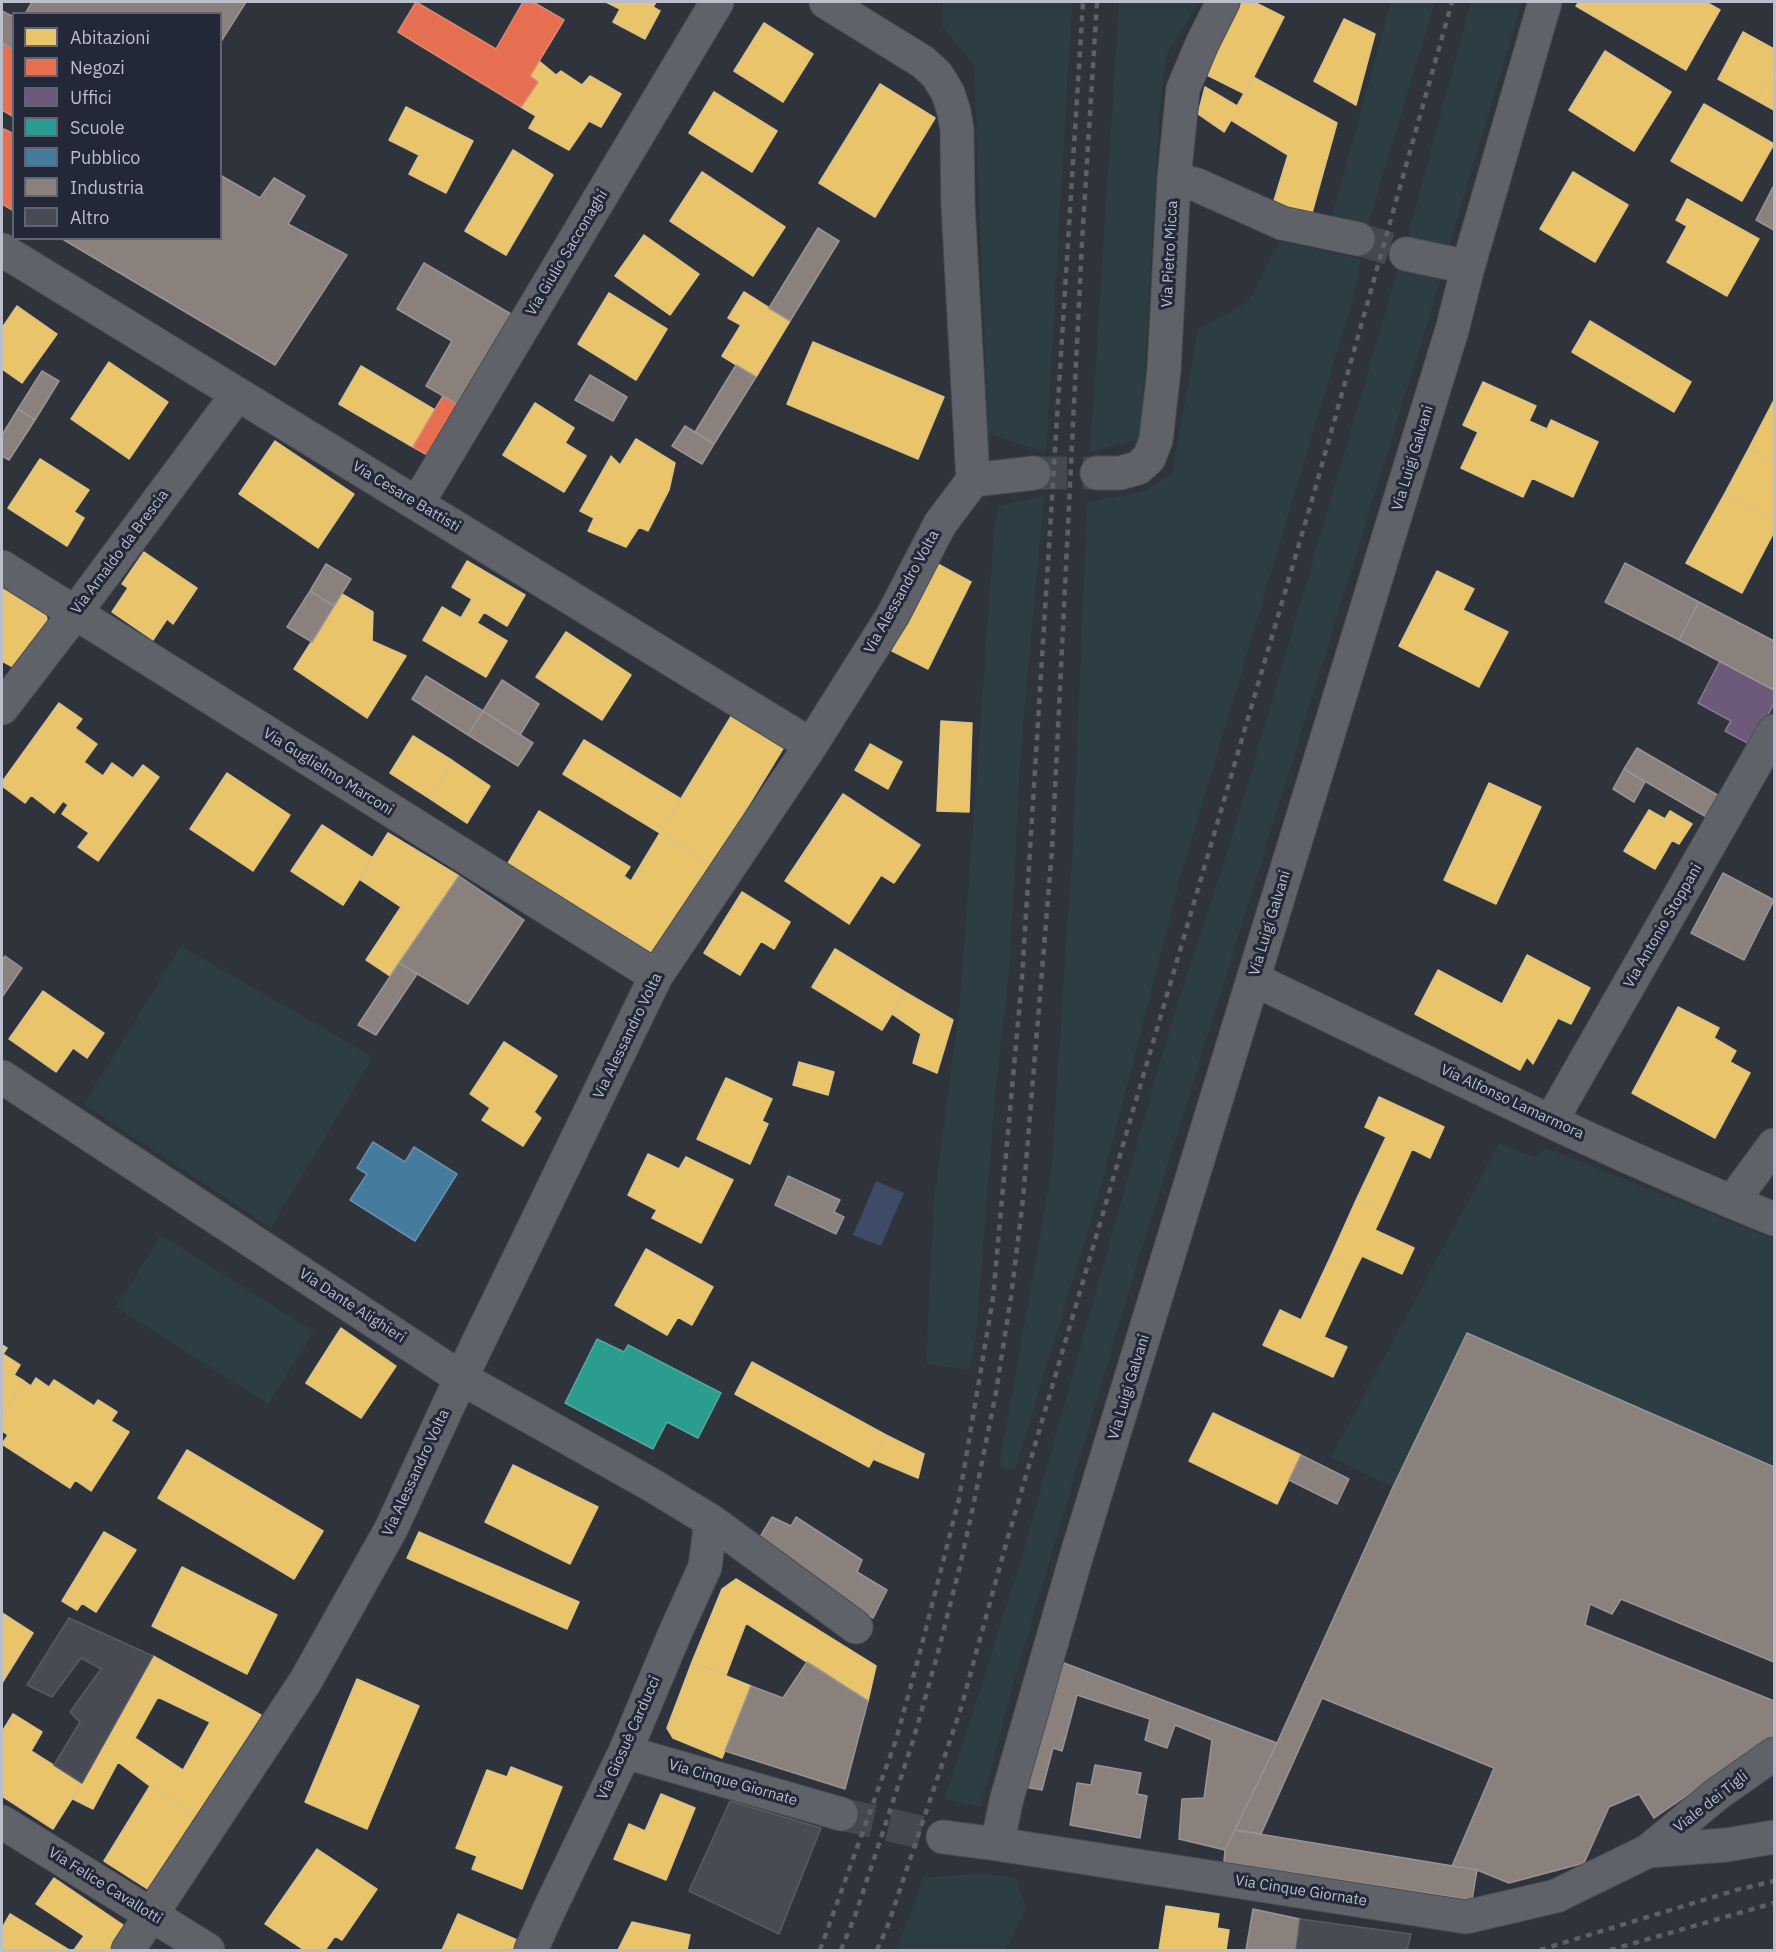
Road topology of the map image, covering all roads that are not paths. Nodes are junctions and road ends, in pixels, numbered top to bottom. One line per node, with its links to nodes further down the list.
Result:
1 (717, 2): 14 (street, Via Giulio Sacconaghi)
2 (826, 2): 13 (street)
3 (1223, 2): 5 (street, Via Pietro Micca)
4 (1545, 2): 9 (street, Via Luigi Galvani)
5 (1174, 179): 6 (street); 12 (street, Via Pietro Micca)
6 (1358, 239)
7 (2, 250): 10 (street, Via Cesare Battisti)
8 (1406, 254): 9 (street)
9 (1468, 267): 21 (street, Via Luigi Galvani)
10 (237, 395): 14 (street, Via Cesare Battisti); 16 (street, Via Arnaldo da Brescia)
11 (1034, 472): 13 (street)
12 (1097, 473)
13 (973, 480): 19 (street, Via Alessandro Volta)
14 (417, 504): 19 (street, Via Cesare Battisti)
15 (2, 567): 16 (street, Via Guglielmo Marconi)
16 (75, 613): 17 (street, Via Arnaldo da Brescia); 20 (street, Via Guglielmo Marconi)
17 (2, 708)
18 (1774, 731): 23 (street, Via Antonio Stoppani)
19 (811, 745): 20 (street, Via Alessandro Volta)
20 (656, 976): 27 (street, Via Alessandro Volta)
21 (1253, 979): 23 (street, Via Alfonso Lamarmora); 36 (street, Via Luigi Galvani)
22 (2, 1077): 27 (street, Via Dante Alighieri)
23 (1551, 1121): 25 (street, Via Alfonso Lamarmora)
24 (1774, 1145): 25 (street)
25 (1732, 1202): 26 (street, Via Alfonso Lamarmora)
26 (1774, 1219)
27 (461, 1378): 28 (street, Via Dante Alighieri); 38 (street, Via Alessandro Volta)
28 (711, 1521): 29 (street, Via Dante Alighieri); 30 (street, Via Giosuè Carducci)
29 (856, 1627)
30 (625, 1752): 32 (street, Via Cinque Giornate); 41 (street, Via Giosuè Carducci)
31 (1774, 1754): 37 (street, Viale dei Tigli)
32 (841, 1814)
33 (2, 1822): 38 (street, Via Felice Cavallotti)
34 (943, 1837): 36 (street, Via Cinque Giornate)
35 (1774, 1837): 37 (street)
36 (997, 1844): 37 (street, Via Cinque Giornate)
37 (1648, 1851)
38 (151, 1915): 39 (street, Via Alessandro Volta); 40 (street, Via Felice Cavallotti)
39 (128, 1950)
40 (208, 1950)
41 (531, 1950)

